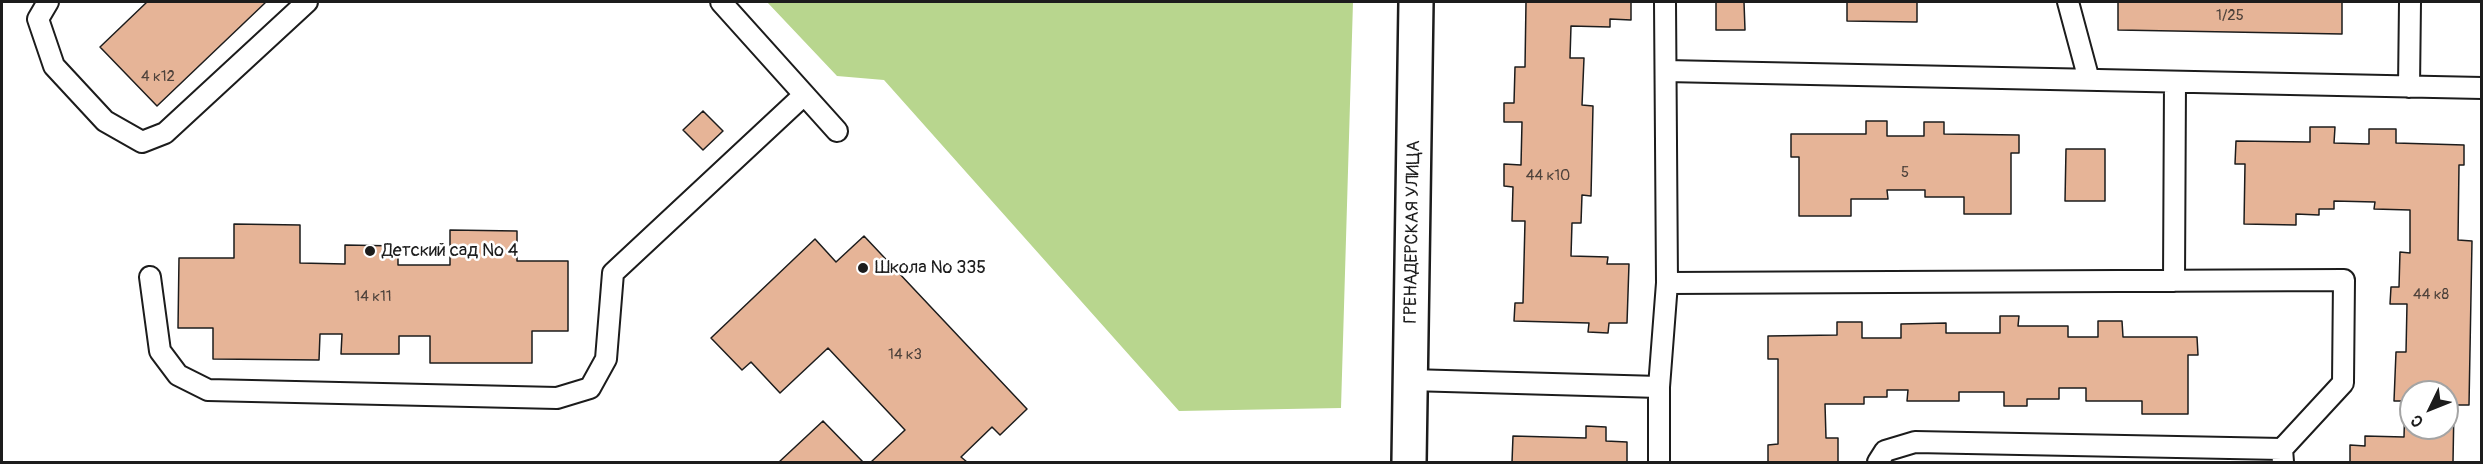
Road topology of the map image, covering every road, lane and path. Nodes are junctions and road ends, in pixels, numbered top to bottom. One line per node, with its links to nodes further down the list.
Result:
1 (48, 2): 2 (lane)
2 (307, 2)
3 (721, 2): 13 (lane)
4 (1416, 2): 18 (street, ГРЕНАДЕРСКАЯ УЛИЦА)
5 (1665, 2): 8 (lane)
6 (2068, 2): 9 (lane)
7 (2410, 2): 11 (lane)
8 (1666, 71): 9 (lane); 17 (lane)
9 (2090, 80): 10 (lane)
10 (2175, 82): 11 (lane); 16 (lane)
11 (2409, 87): 12 (lane)
12 (2481, 88)
13 (804, 95): 14 (lane); 15 (lane)
14 (837, 131)
15 (150, 277)
16 (2174, 281): 17 (lane); 20 (lane)
17 (1667, 283): 19 (lane)
18 (1410, 380): 19 (lane); 21 (street, ГРЕНАДЕРСКАЯ УЛИЦА)
19 (1659, 387): 22 (lane)
20 (2282, 456): 23 (lane)
21 (1409, 462)
22 (1659, 462)
23 (1878, 462)

